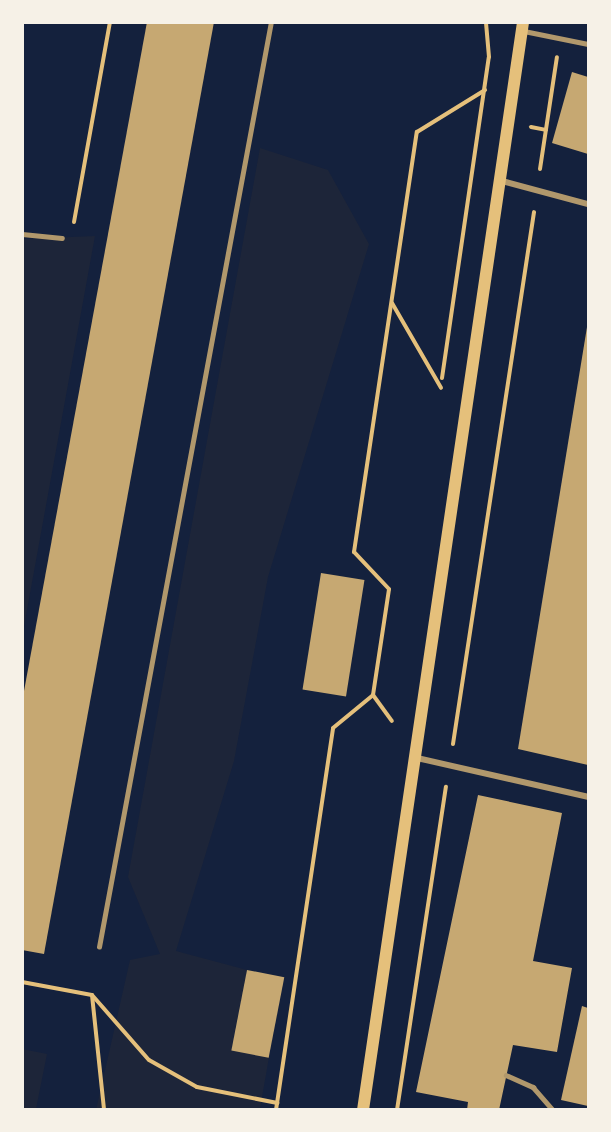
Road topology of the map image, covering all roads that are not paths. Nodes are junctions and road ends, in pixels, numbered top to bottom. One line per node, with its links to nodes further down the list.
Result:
1 (271, 22): 10 (lane)
2 (522, 26): 3 (lane); 4 (main road)
3 (588, 44)
4 (502, 181): 5 (street); 8 (main road)
5 (588, 204)
6 (22, 234): 7 (street)
7 (62, 238)
8 (417, 758): 9 (street); 12 (main road)
9 (588, 797)
10 (99, 947)
11 (506, 1075): 13 (lane)
12 (363, 1110)
13 (554, 1110)

